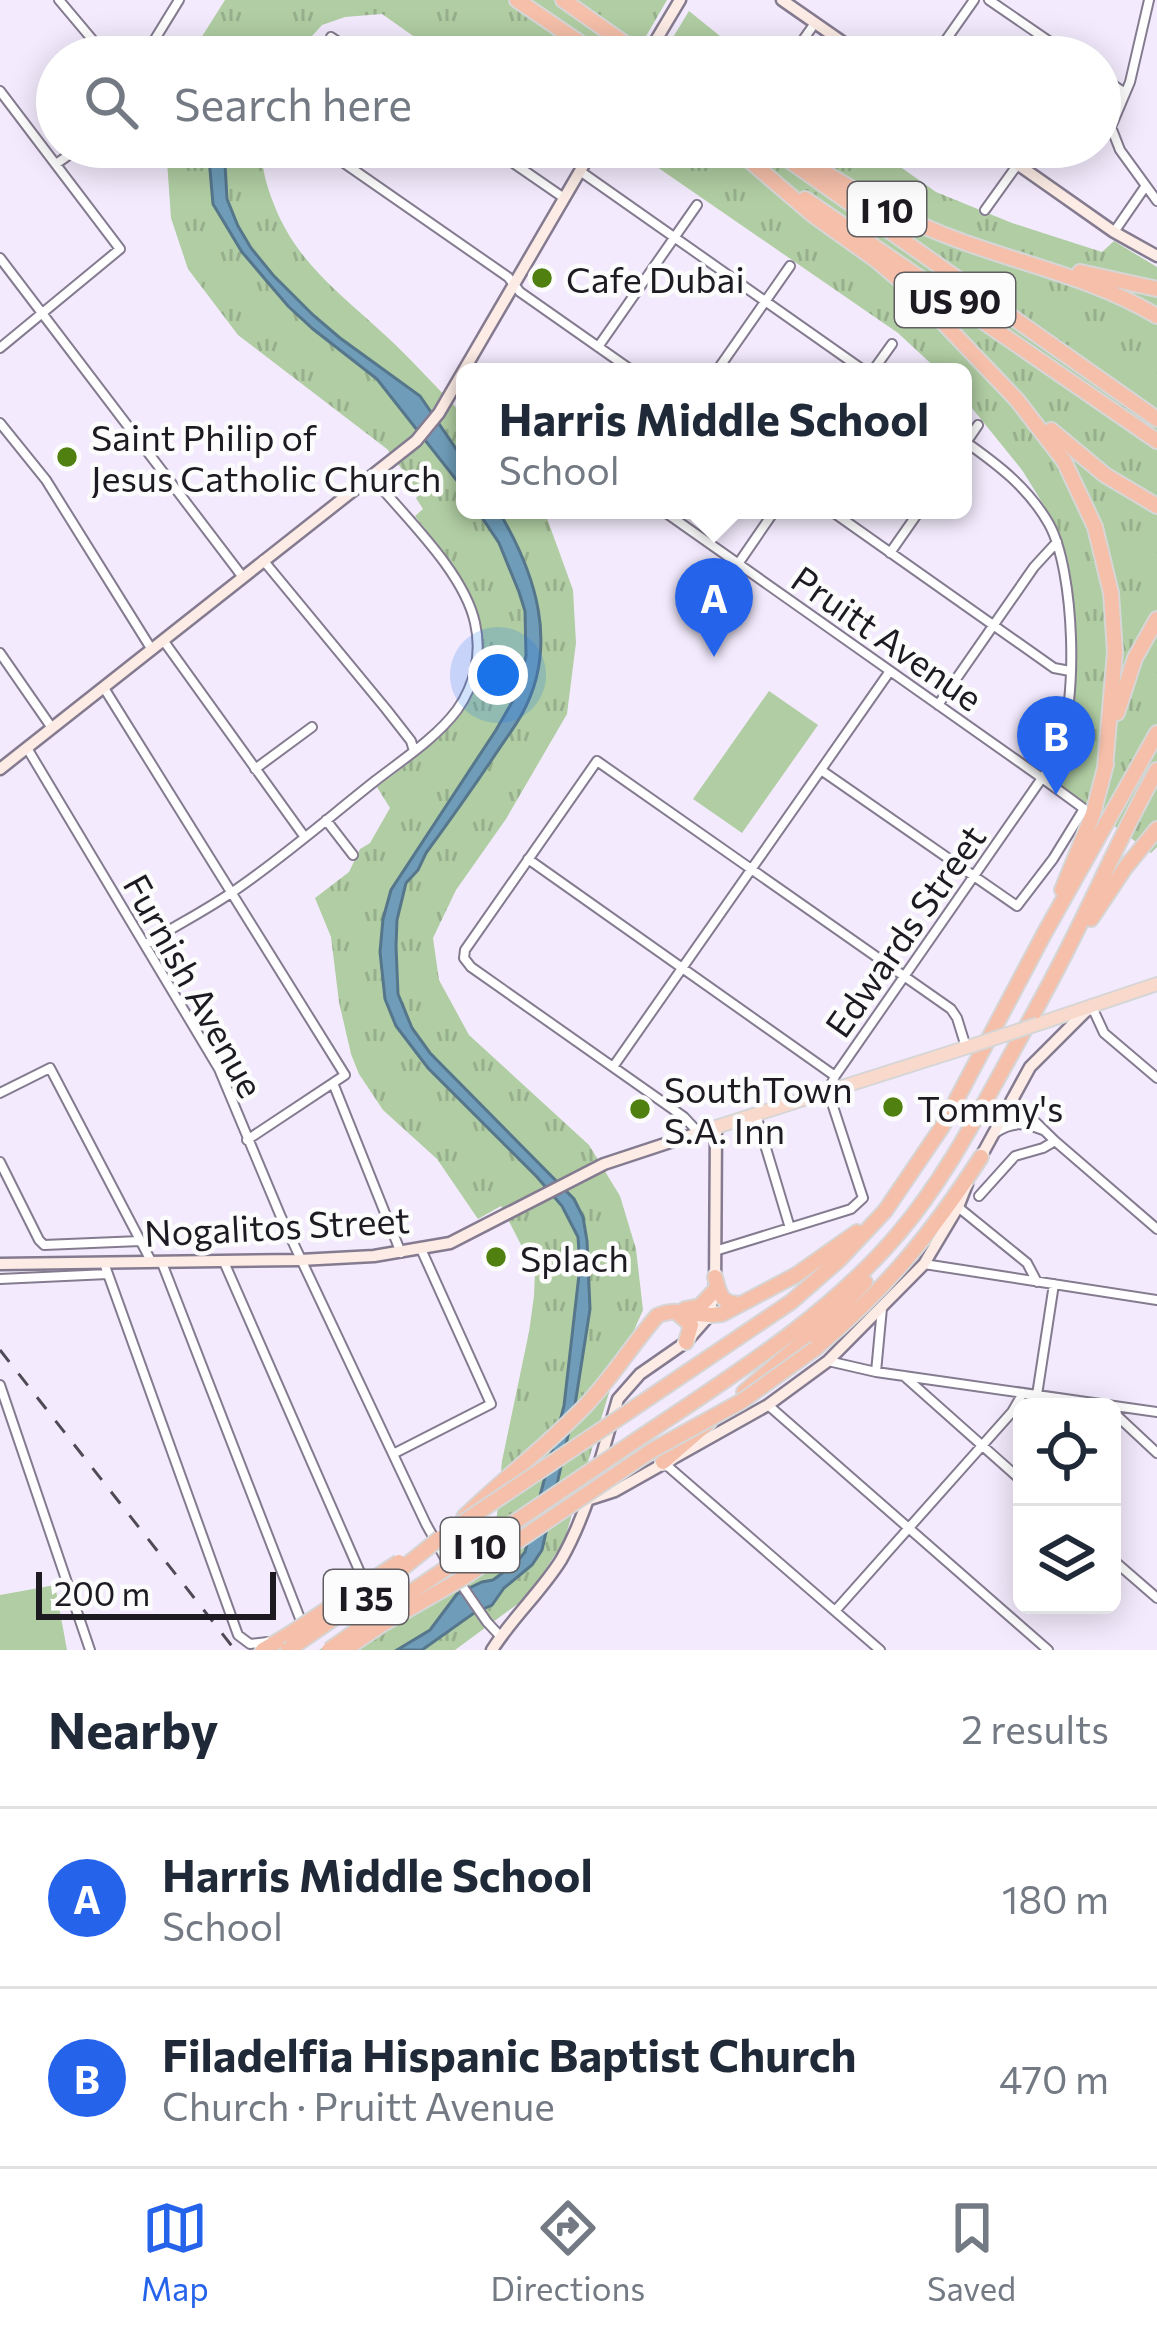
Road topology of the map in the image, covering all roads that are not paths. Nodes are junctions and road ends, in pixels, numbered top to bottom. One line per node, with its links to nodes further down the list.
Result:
1 (59, 0): 11 (street)
2 (179, 0): 12 (street)
3 (563, 0): 14 (highway)
4 (680, 0): 15 (main road)
5 (782, 0): 10 (main road)
6 (974, 0): 18 (street)
7 (989, 0): 19 (street)
8 (1149, 0): 22 (street)
9 (520, 2): 13 (highway)
10 (815, 23): 16 (street); 17 (main road)
11 (89, 36)
12 (157, 36)
13 (570, 36)
14 (614, 36)
15 (658, 36)
16 (806, 36)
17 (834, 36)
18 (949, 36)
19 (1041, 36)
20 (1121, 90): 22 (street)
21 (0, 91): 24 (street)
22 (1125, 93): 23 (street)
23 (1121, 101)
24 (36, 138)
25 (1121, 148): 37 (street)
26 (59, 168): 51 (street)
27 (352, 168): 48 (street)
28 (520, 168): 38 (street)
29 (582, 168): 36 (main road)
30 (758, 168): 62 (highway, I 10)
31 (760, 168): 67 (highway, US 90)
32 (800, 168): 63 (highway, US 90)
33 (820, 168): 44 (highway, I 10)
34 (1015, 168): 41 (street)
35 (1024, 168): 42 (main road)
36 (580, 171): 38 (main road); 43 (street)
37 (1145, 187): 39 (street); 42 (street)
38 (564, 198): 48 (main road)
39 (1157, 201)
40 (697, 205): 43 (street)
41 (985, 210)
42 (1114, 232): 45 (main road)
43 (674, 237): 50 (street); 54 (street)
44 (999, 254): 49 (highway); 52 (highway, I 10)
45 (1157, 256)
46 (0, 258): 51 (street)
47 (790, 266): 50 (street)
48 (513, 284): 54 (street); 56 (main road)
49 (1157, 289)
50 (766, 302): 58 (street); 59 (street)
51 (43, 314): 55 (street); 79 (street)
52 (1157, 316)
53 (892, 344): 60 (street)
54 (598, 347): 57 (street)
55 (0, 348)
56 (469, 363)
57 (621, 363)
58 (722, 363)
59 (856, 363)
60 (876, 363)
61 (456, 383): 69 (main road)
62 (1004, 385): 70 (highway); 94 (highway, I 10)
63 (1157, 419)
64 (0, 423): 83 (street)
65 (978, 425): 66 (street)
66 (972, 433)
67 (1157, 441)
68 (972, 448): 75 (street)
69 (371, 476): 77 (main road); 93 (street)
70 (1157, 506)
71 (675, 519): 78 (street, Pruitt Avenue)
72 (769, 519): 78 (street)
73 (843, 519): 76 (street)
74 (914, 519): 76 (street)
75 (1057, 542): 81 (street); 86 (street, Edwards Street)
76 (890, 553): 81 (street)
77 (262, 560): 79 (main road); 93 (street)
78 (738, 564): 85 (street, Pruitt Avenue)
79 (242, 576): 82 (main road)
80 (1157, 619): 94 (highway)
81 (994, 625): 86 (street); 88 (street)
82 (164, 640): 83 (main road); 96 (street)
83 (152, 650): 87 (main road)
84 (0, 653): 90 (street)
85 (890, 671): 88 (street, Pruitt Avenue); 97 (street)
86 (1070, 671): 99 (street, Edwards Street)
87 (104, 688): 90 (main road); 107 (street)
88 (938, 704): 99 (street, Pruitt Avenue)
89 (312, 727): 96 (street)
90 (52, 728): 92 (main road)
91 (1157, 733): 108 (highway)
92 (27, 748): 95 (main road); 109 (street, Furnish Avenue)
93 (414, 751): 100 (street)
94 (1105, 767): 108 (highway, I 10)
95 (0, 769)
96 (255, 769): 102 (street)
97 (821, 770): 105 (street); 106 (street)
98 (1157, 770): 110 (highway)
99 (1042, 778): 106 (street, Edwards Street); 106 (street, Pruitt Avenue)
100 (326, 820): 102 (street); 103 (street)
101 (1157, 829): 110 (highway, I 10)
102 (304, 836): 107 (street)
103 (353, 855)
104 (527, 859): 105 (street); 111 (street); 118 (street)
105 (751, 869): 111 (street); 112 (street)
106 (974, 877): 112 (street, Edwards Street)
107 (232, 892): 109 (street); 121 (street)
108 (1044, 934): 136 (highway, I 10)
109 (145, 945): 130 (street, Furnish Avenue)
110 (1069, 946): 139 (highway, I 10)
111 (682, 969): 118 (street); 119 (street)
112 (905, 976): 116 (street); 119 (street, Edwards Street)
113 (1157, 984): 114 (main road, Nogalitos Street)
114 (1091, 1006): 115 (main road, Nogalitos Street); 117 (main road); 120 (street)
115 (1040, 1024): 116 (main road, Nogalitos Street, bridge); 117 (main road)
116 (968, 1047): 122 (main road, Nogalitos Street)
117 (1040, 1054): 124 (main road)
118 (613, 1067): 128 (street)
119 (835, 1076): 122 (street, Edwards Street)
120 (1157, 1078)
121 (333, 1083): 130 (street); 142 (street)
122 (828, 1091): 125 (main road, Nogalitos Street); 137 (street)
123 (0, 1093): 140 (street)
124 (1012, 1100): 127 (street); 129 (main road)
125 (756, 1115): 126 (main road, Nogalitos Street); 137 (street)
126 (716, 1127): 128 (main road, Nogalitos Street); 143 (main road)
127 (1044, 1130): 129 (street); 131 (street)
128 (699, 1133): 141 (main road, Nogalitos Street)
129 (994, 1134): 132 (main road)
130 (248, 1140): 144 (street, Furnish Avenue)
131 (1055, 1141): 134 (street); 138 (street)
132 (981, 1156): 135 (main road); 188 (highway, bridge)
133 (0, 1162): 140 (street)
134 (979, 1196)
135 (958, 1207): 148 (main road); 151 (street)
136 (885, 1211): 155 (highway); 178 (highway, I 10, bridge)
137 (790, 1228): 143 (street)
138 (1157, 1229)
139 (899, 1233): 174 (highway); 187 (highway, I 10, bridge)
140 (141, 1241): 146 (street)
141 (421, 1250): 142 (main road, Nogalitos Street); 173 (street)
142 (401, 1252): 144 (main road, Nogalitos Street)
143 (715, 1252): 152 (main road)
144 (300, 1260): 145 (main road, Nogalitos Street); 173 (street, Furnish Avenue)
145 (224, 1262): 146 (main road, Nogalitos Street); 182 (street)
146 (156, 1263): 149 (main road, Nogalitos Street); 182 (street)
147 (0, 1264): 149 (main road, Nogalitos Street)
148 (924, 1264): 151 (street); 156 (main road)
149 (106, 1268): 150 (street, Nogalitos Street); 182 (street)
150 (0, 1280)
151 (1037, 1282): 153 (street)
152 (715, 1284): 155 (highway); 157 (highway); 158 (main road)
153 (1054, 1284): 154 (street); 165 (street)
154 (1157, 1300)
155 (741, 1304): 158 (highway)
156 (882, 1308): 160 (main road); 161 (street)
157 (671, 1310): 158 (highway); 159 (highway); 178 (highway, bridge)
158 (708, 1317): 159 (main road)
159 (686, 1342): 176 (main road)
160 (828, 1361): 161 (street); 167 (main road)
161 (876, 1372): 162 (street)
162 (903, 1375): 164 (street); 171 (street)
163 (0, 1385): 185 (street)
164 (1023, 1393): 165 (street); 171 (street)
165 (1037, 1395): 166 (street)
166 (1054, 1398)
167 (768, 1405): 174 (main road); 177 (street)
168 (1121, 1409): 169 (street)
169 (1157, 1412)
170 (1121, 1419): 172 (street)
171 (981, 1445): 175 (street); 177 (street)
172 (1157, 1453)
173 (393, 1454): 183 (street, Furnish Avenue)
174 (663, 1462): 176 (main road); 181 (street)
175 (1013, 1473)
176 (587, 1500): 183 (main road)
177 (908, 1527): 181 (street); 191 (street)
178 (443, 1536): 184 (highway, I 35, bridge)
179 (1121, 1567): 180 (street)
180 (1157, 1598)
181 (835, 1611): 190 (street)
182 (301, 1621)
183 (496, 1633): 189 (main road)
184 (288, 1642): 186 (highway)
185 (90, 1650)
186 (264, 1650)
187 (329, 1650)
188 (344, 1650)
189 (492, 1650)
190 (880, 1650)
191 (1048, 1650)

